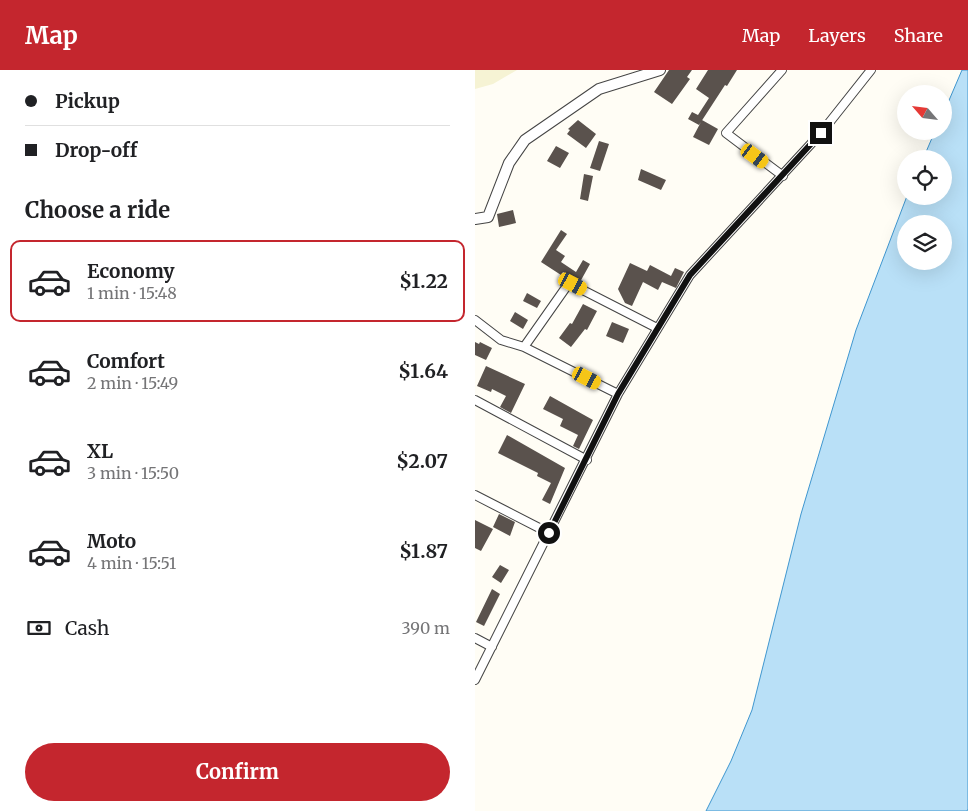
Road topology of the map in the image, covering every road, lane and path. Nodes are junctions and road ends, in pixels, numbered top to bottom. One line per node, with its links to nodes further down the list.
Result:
1 (660, 70): 5 (street)
2 (782, 70): 4 (street)
3 (871, 70): 4 (street)
4 (783, 176): 7 (street)
5 (475, 219)
6 (475, 320): 8 (street)
7 (657, 328): 8 (street); 9 (street)
8 (524, 347): 9 (street)
9 (618, 394): 11 (street)
10 (475, 400): 11 (street)
11 (587, 460): 13 (street)
12 (475, 495): 13 (street)
13 (549, 533): 15 (street)
14 (475, 638): 15 (street)
15 (492, 647): 16 (street)
16 (475, 680)

